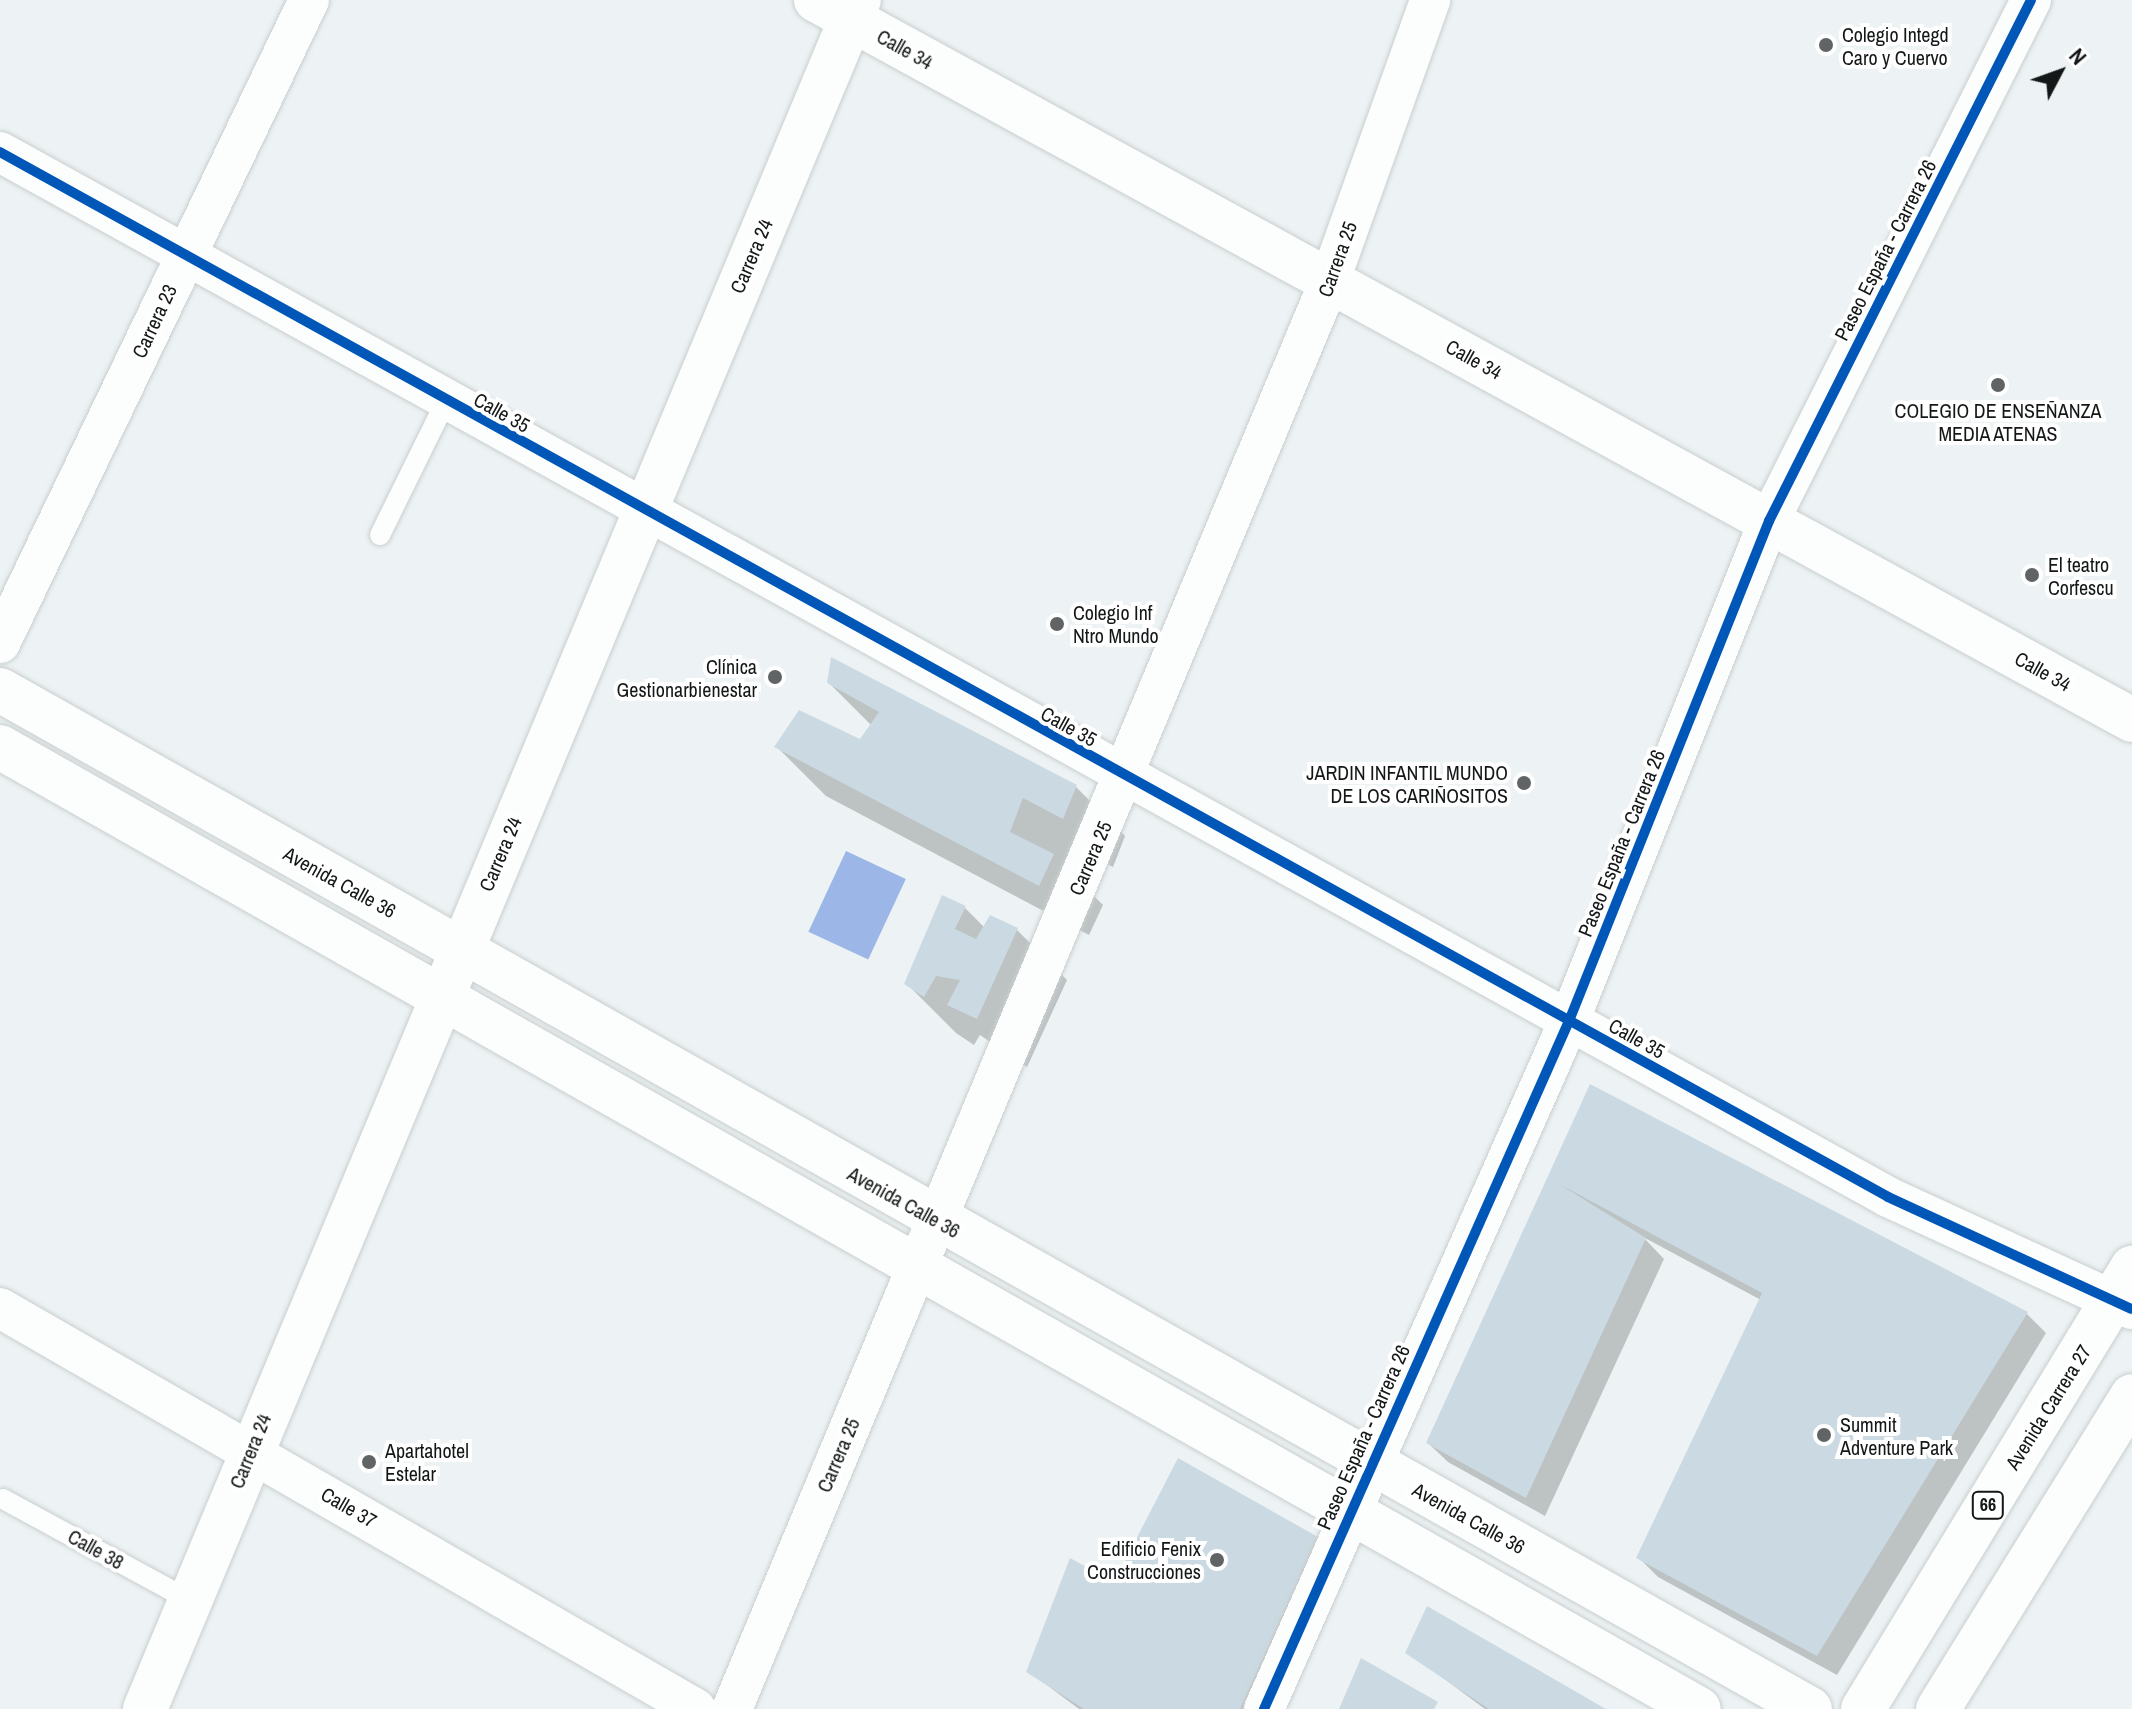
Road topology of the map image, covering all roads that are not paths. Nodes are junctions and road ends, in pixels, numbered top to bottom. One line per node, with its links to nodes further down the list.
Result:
1 (309, 0): 6 (street, Carrera 23)
2 (1430, 0): 7 (street, Carrera 25)
3 (2031, 0): 10 (street, Paseo España - Carrera 26)
4 (842, 7): 7 (main road, Calle 34); 9 (main road, Carrera 24)
5 (0, 152): 6 (street, Calle 35)
6 (185, 255): 8 (street, Calle 35); 12 (street, Carrera 23)
7 (1330, 280): 10 (main road, Calle 34); 16 (street, Carrera 25)
8 (446, 401): 9 (street, Calle 35); 11 (lane)
9 (644, 512): 16 (street, Calle 35); 17 (main road, Carrera 24)
10 (1769, 521): 14 (main road, Calle 34); 19 (street, Paseo España - Carrera 26)
11 (380, 535)
12 (0, 643)
13 (0, 690): 17 (main road, Avenida Calle 36)
14 (2132, 720)
15 (0, 747): 18 (main road)
16 (1124, 777): 19 (street, Calle 35); 20 (street, Carrera 25)
17 (460, 950): 18 (main road, Carrera 24); 20 (main road, Avenida Calle 36)
18 (439, 997): 21 (main road); 25 (main road, Carrera 24)
19 (1569, 1021): 22 (street, Calle 35); 26 (street, Paseo España - Carrera 26)
20 (936, 1220): 21 (street, Carrera 25); 26 (main road, Avenida Calle 36)
21 (916, 1268): 28 (main road); 32 (street, Carrera 25)
22 (2126, 1293): 36 (main road, Avenida Carrera 27 / 66)
23 (0, 1308): 25 (street, Calle 37)
24 (2132, 1396): 37 (main road)
25 (250, 1450): 29 (main road, Carrera 24); 31 (street, Calle 37)
26 (1371, 1463): 28 (street, Paseo España - Carrera 26); 35 (main road, Avenida Calle 36)
27 (3, 1499): 29 (lane, Calle 38)
28 (1349, 1512): 33 (street, Paseo España - Carrera 26); 34 (main road)
29 (189, 1600): 30 (main road, Carrera 24)
30 (145, 1709)
31 (696, 1709)
32 (732, 1709)
33 (1264, 1709)
34 (1699, 1709)
35 (1810, 1709)
36 (1863, 1709)
37 (1938, 1709)

